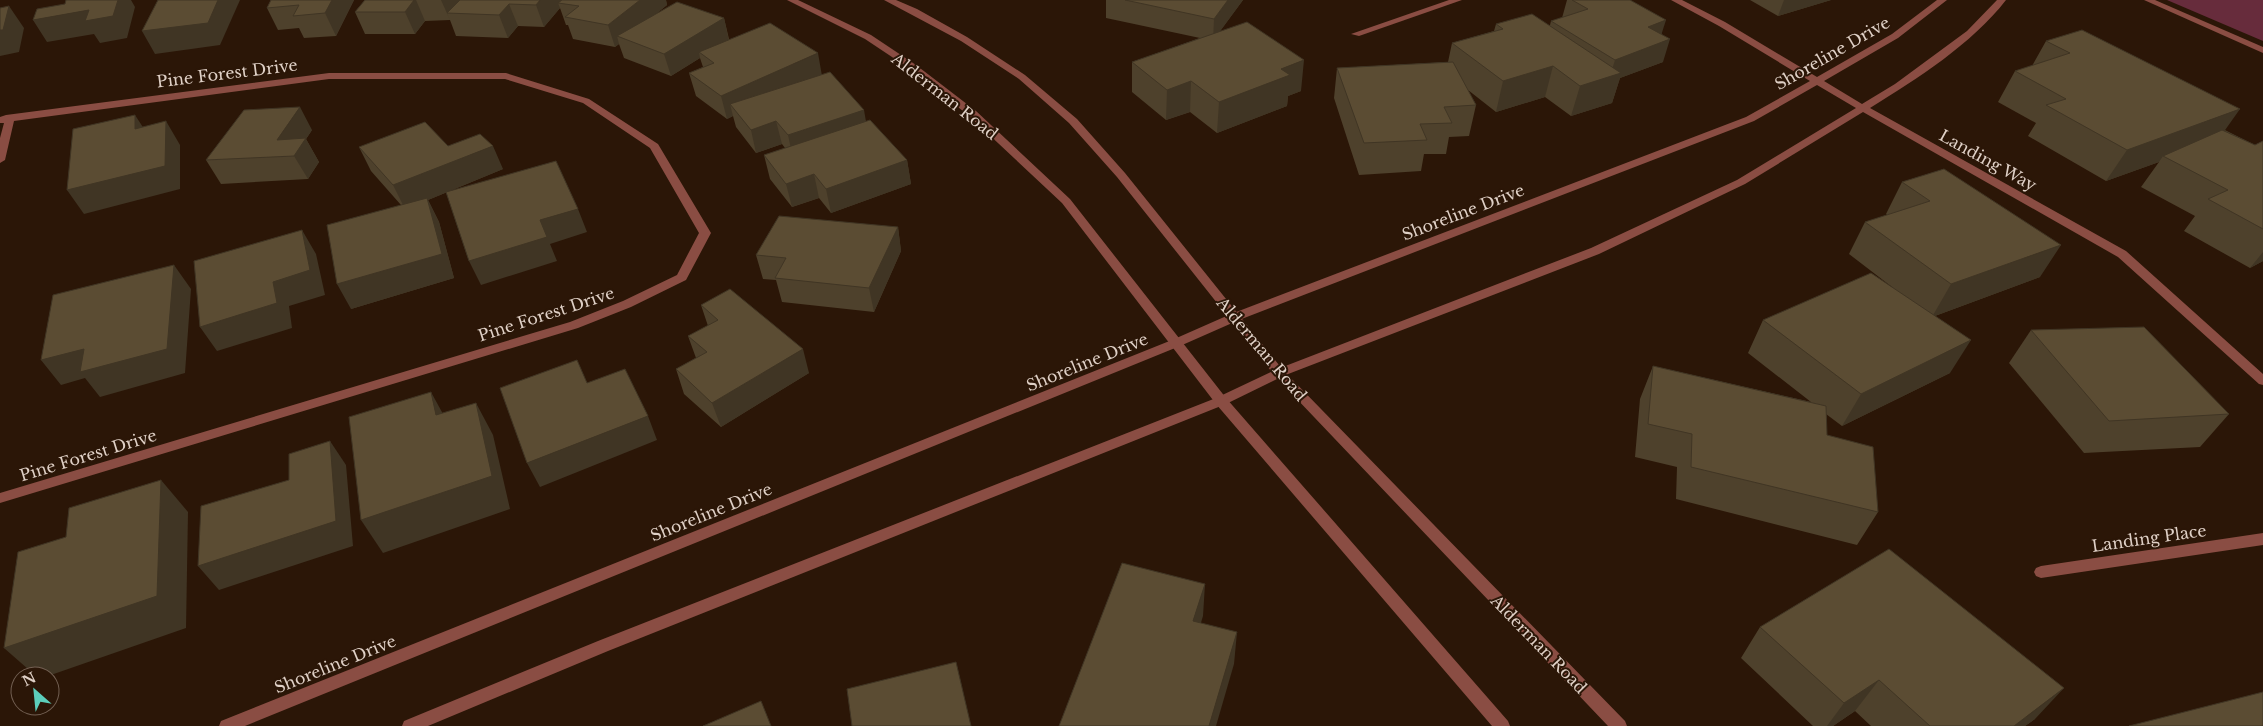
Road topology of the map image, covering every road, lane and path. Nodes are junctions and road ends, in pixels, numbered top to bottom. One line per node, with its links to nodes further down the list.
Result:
1 (791, 0): 15 (street, Alderman Road)
2 (888, 0): 14 (street, Alderman Road)
3 (1458, 0): 8 (street)
4 (1675, 0): 10 (street, Landing Way)
5 (1943, 0): 10 (street, Shoreline Drive)
6 (2002, 0): 11 (street)
7 (2148, 0): 9 (street)
8 (1356, 34)
9 (2263, 50)
10 (1816, 80): 11 (street, Landing Way); 14 (street, Shoreline Drive)
11 (1863, 108): 16 (street); 17 (street, Landing Way)
12 (5, 119): 13 (street); 19 (street, Pine Forest Drive)
13 (0, 160)
14 (1235, 317): 15 (street, Shoreline Drive); 16 (street, Alderman Road)
15 (1176, 343): 18 (street, Alderman Road); 22 (street, Shoreline Drive)
16 (1279, 373): 18 (street); 25 (street, Alderman Road)
17 (2263, 381)
18 (1221, 401): 23 (street); 24 (street, Alderman Road)
19 (0, 498)
20 (2263, 539): 21 (street, Landing Place)
21 (2041, 572)
22 (227, 726)
23 (410, 726)
24 (1502, 726)
25 (1619, 726)

